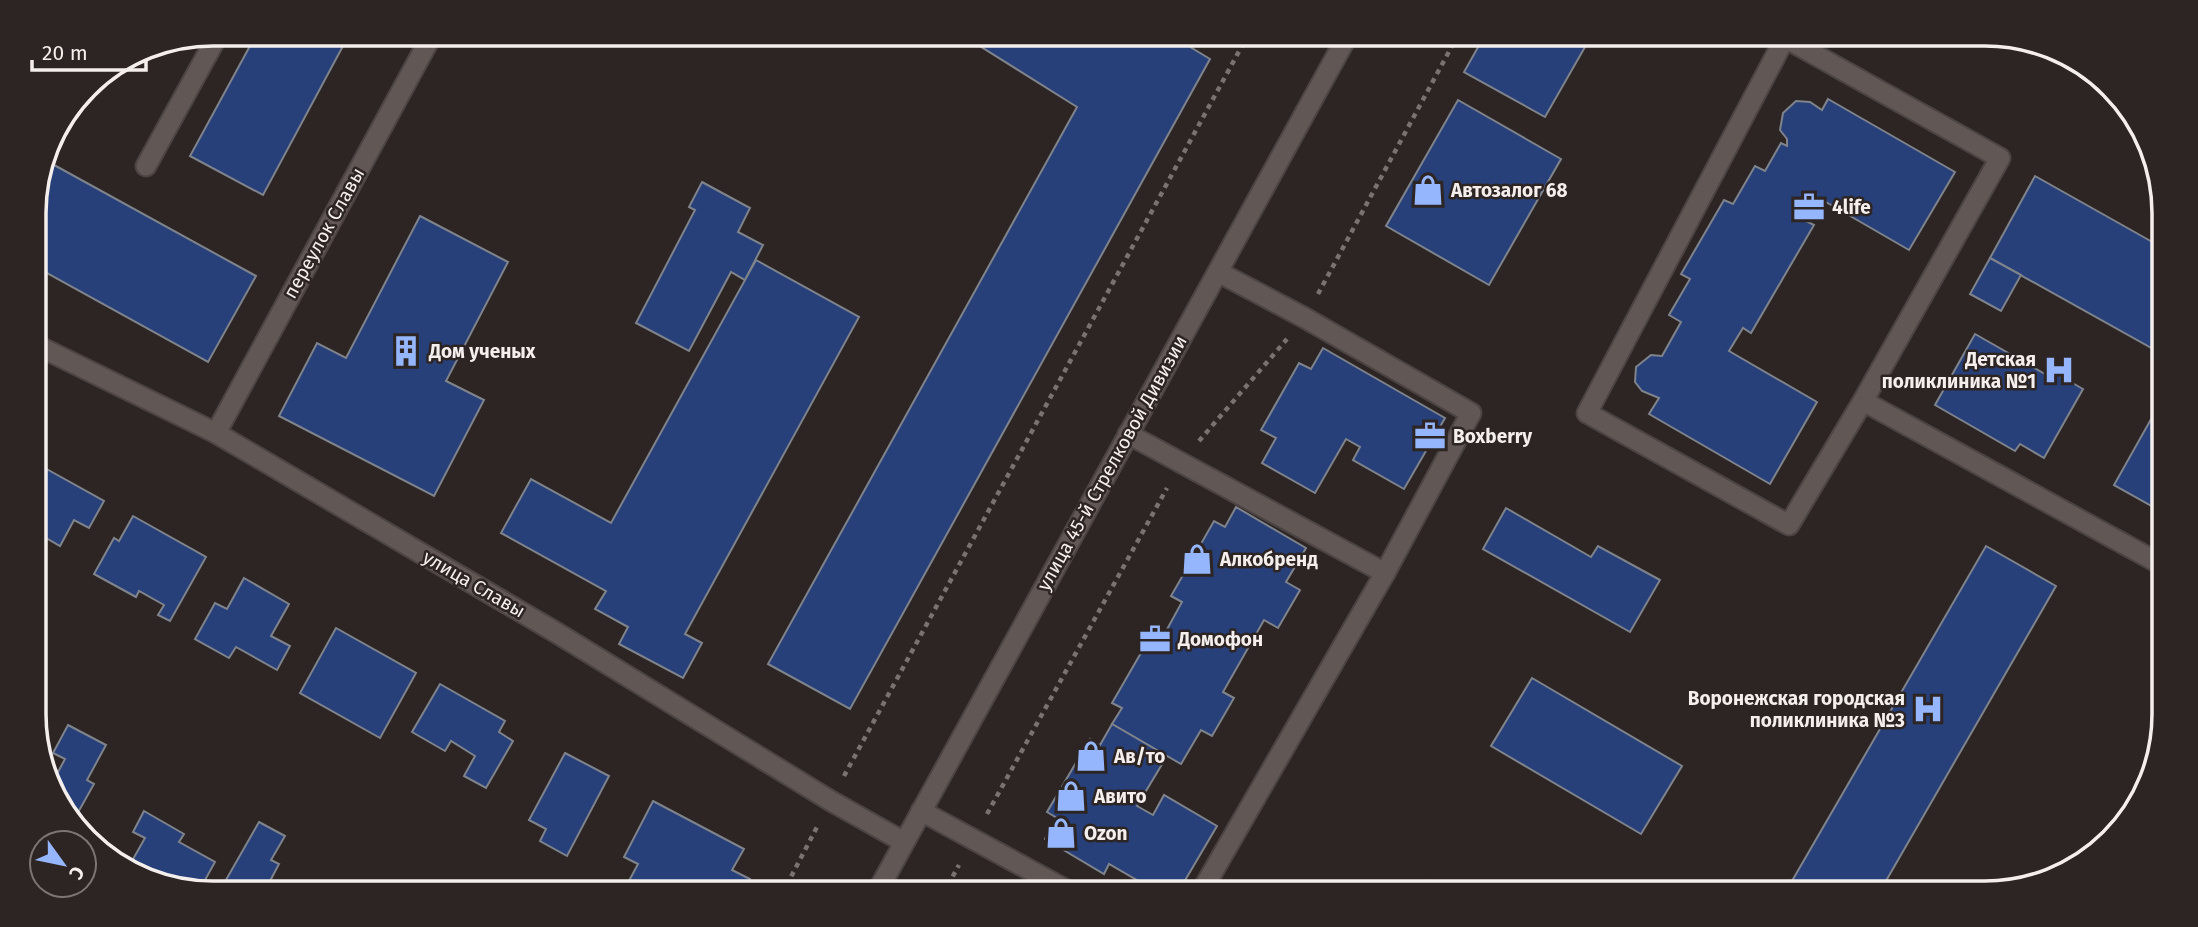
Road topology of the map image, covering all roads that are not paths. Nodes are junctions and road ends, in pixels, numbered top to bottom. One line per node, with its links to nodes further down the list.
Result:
1 (212, 46): 6 (street)
2 (426, 46): 10 (street, переулок Славы)
3 (1340, 46): 7 (street, улица 45-й Стрелковой Дивизии)
4 (1781, 46): 9 (street)
5 (1799, 46): 9 (street)
6 (146, 166)
7 (1218, 272): 11 (street, улица 45-й Стрелковой Дивизии); 13 (street)
8 (46, 350): 10 (street, улица Славы)
9 (1863, 401): 12 (street)
10 (216, 433): 15 (street, улица Славы)
11 (1128, 434): 13 (street); 14 (street, улица 45-й Стрелковой Дивизии)
12 (2152, 559)
13 (1385, 573): 18 (street)
14 (921, 811): 15 (street, улица 45-й Стрелковой Дивизии); 17 (street)
15 (904, 842): 16 (street, улица 45-й Стрелковой Дивизии)
16 (883, 881)
17 (1051, 881)
18 (1207, 881)

